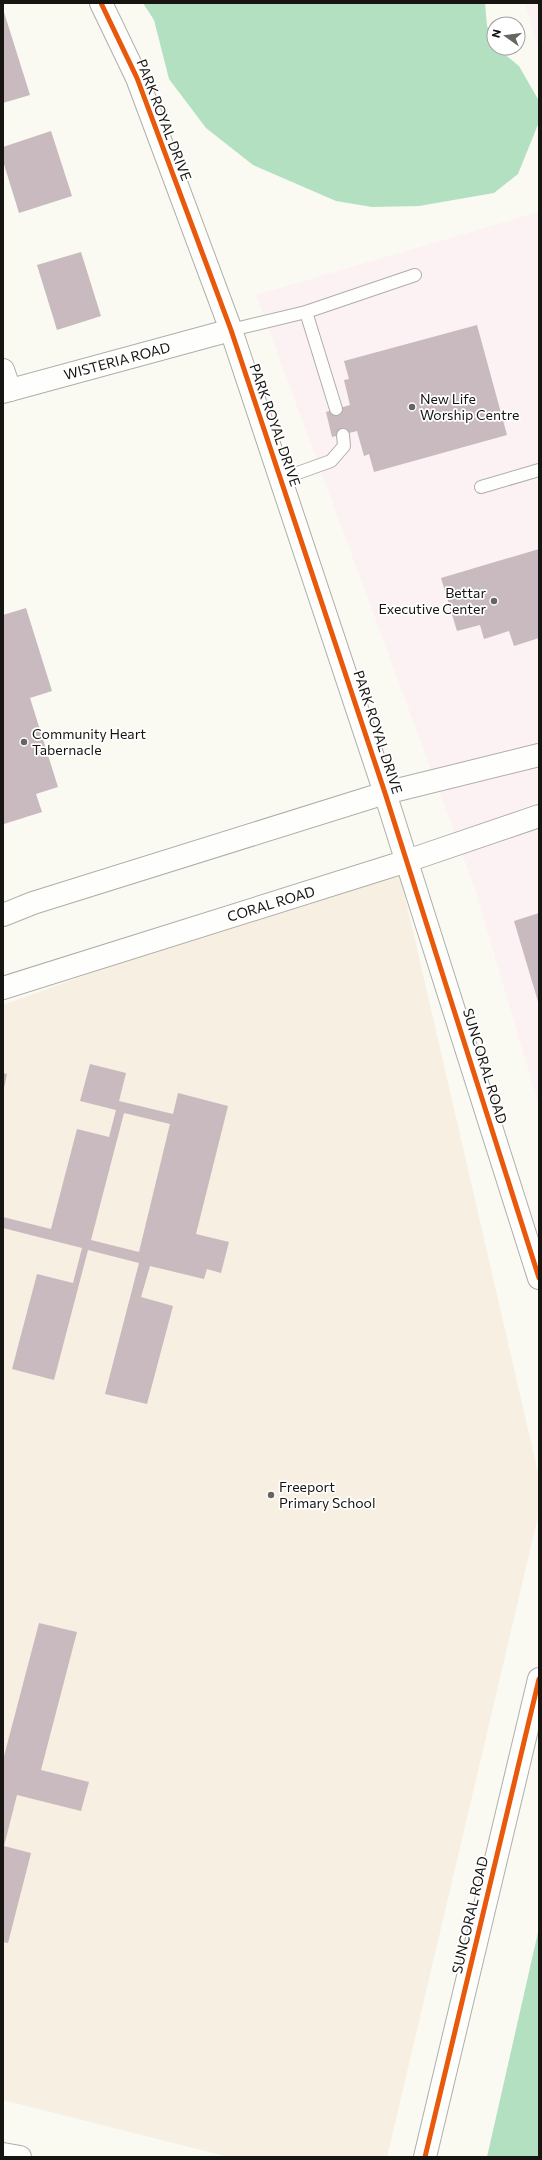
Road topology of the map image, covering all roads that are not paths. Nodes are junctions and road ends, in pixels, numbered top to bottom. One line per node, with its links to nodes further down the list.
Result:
1 (101, 3): 4 (street, PARK ROYAL DRIVE)
2 (415, 275): 3 (lane)
3 (306, 312): 4 (lane); 6 (lane)
4 (230, 330): 5 (street, WISTERIA ROAD); 9 (street, PARK ROYAL DRIVE)
5 (5, 384)
6 (336, 410)
7 (343, 434): 9 (lane)
8 (539, 470): 10 (lane)
9 (280, 479): 12 (street, PARK ROYAL DRIVE)
10 (481, 487)
11 (539, 755): 12 (street)
12 (386, 793): 14 (street, PARK ROYAL DRIVE); 15 (street)
13 (539, 816): 14 (street, CORAL ROAD)
14 (407, 861): 16 (street, CORAL ROAD); 17 (street, SUNCORAL ROAD)
15 (3, 915)
16 (3, 988)
17 (539, 1278)
18 (539, 1679): 21 (street, SUNCORAL ROAD)
19 (3, 2154): 20 (street)
20 (20, 2157)
21 (425, 2157)

